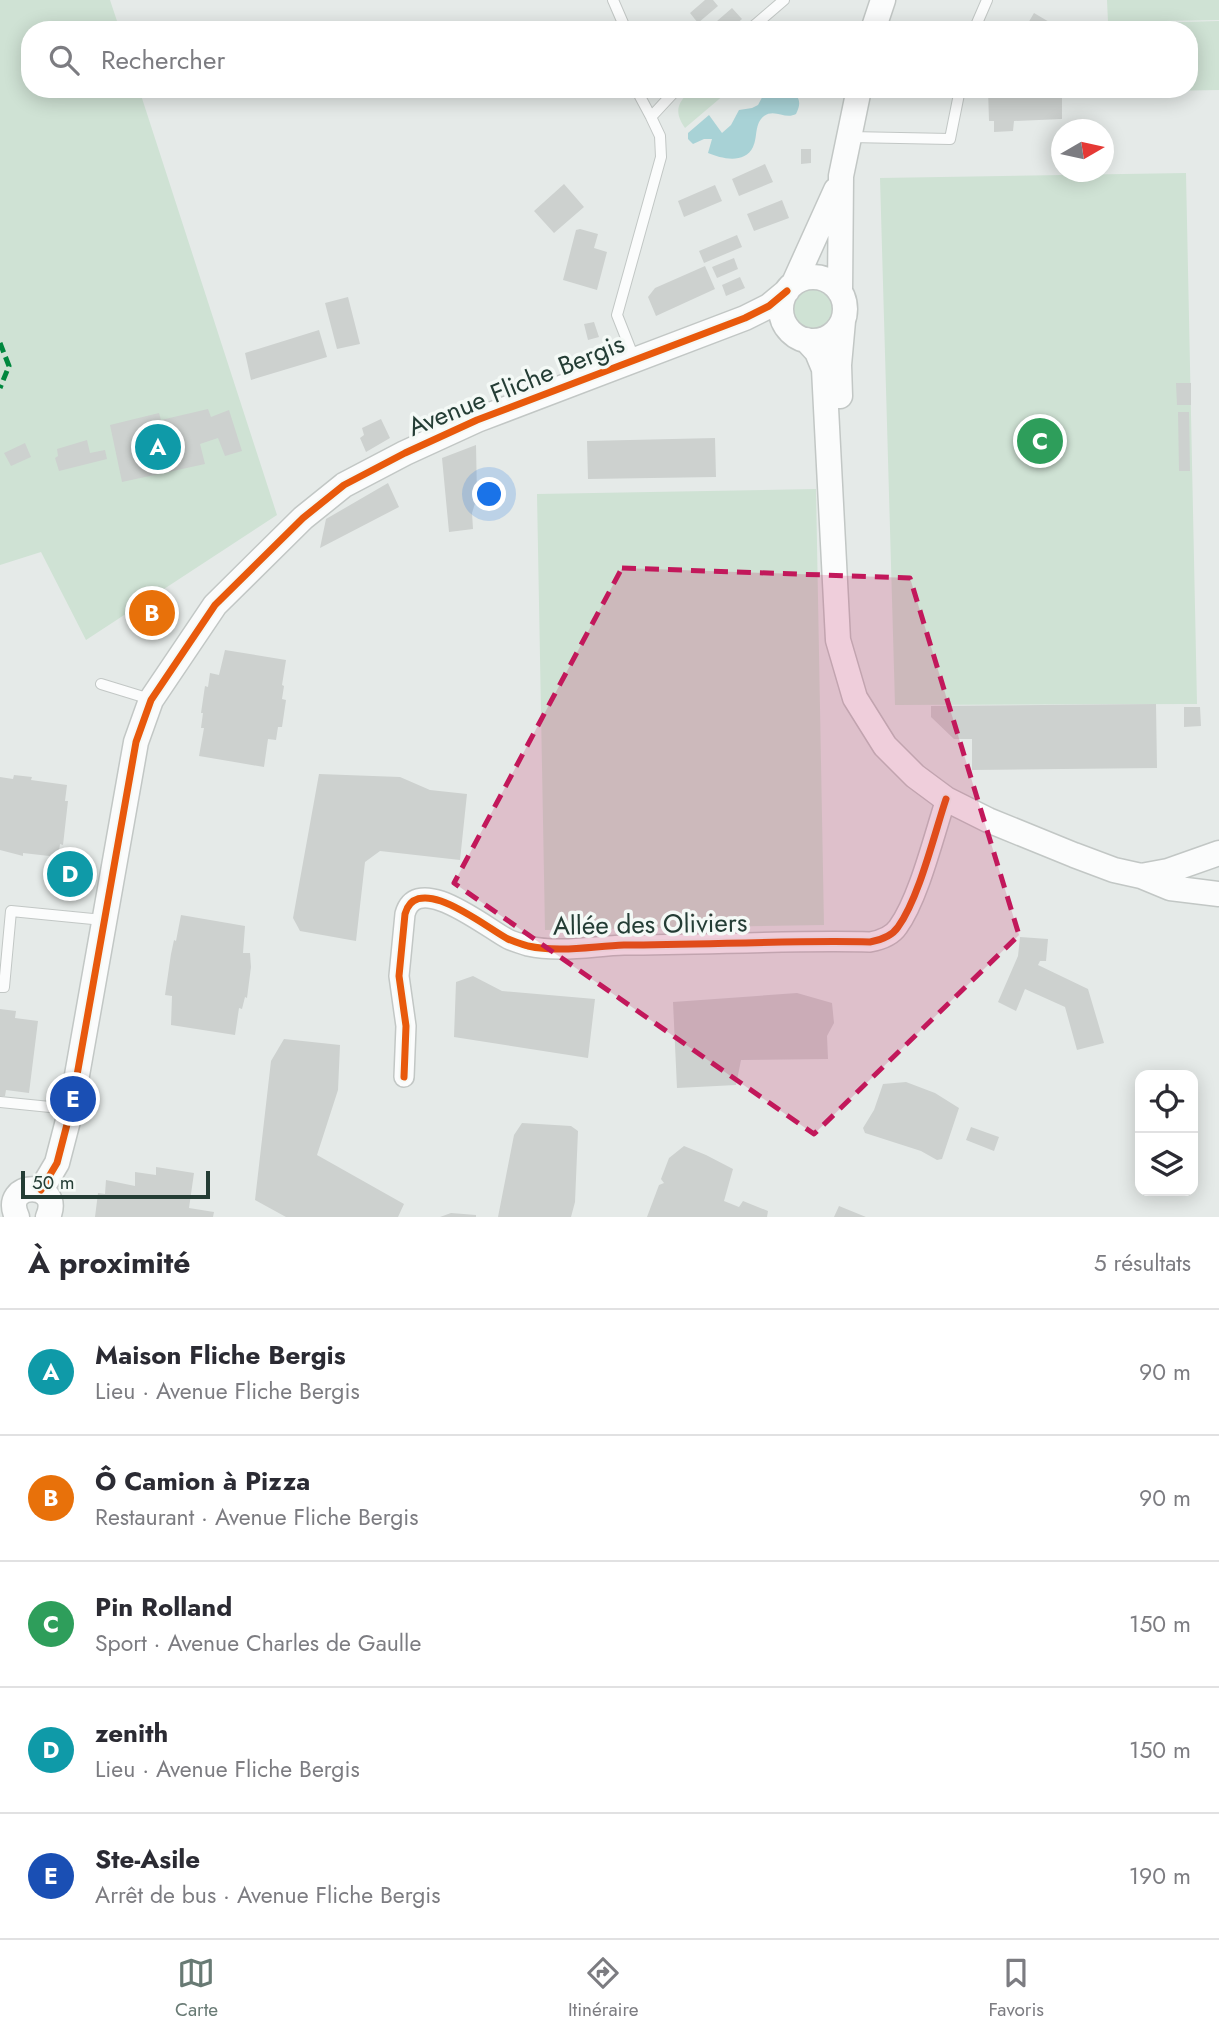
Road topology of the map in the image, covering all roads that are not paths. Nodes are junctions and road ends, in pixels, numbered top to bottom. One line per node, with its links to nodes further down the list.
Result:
1 (613, 0): 5 (lane)
2 (784, 0): 6 (lane)
3 (883, 0): 7 (street)
4 (987, 0): 8 (lane)
5 (622, 21)
6 (760, 21)
7 (876, 21)
8 (978, 21)
9 (641, 98): 13 (lane)
10 (669, 98): 13 (lane)
11 (857, 98): 14 (street)
12 (958, 98): 14 (lane)
13 (651, 117): 21 (lane)
14 (849, 138): 15 (street)
15 (841, 176): 16 (street); 17 (street)
16 (791, 287): 17 (street); 18 (street, Avenue Fliche Bergis); 20 (street)
17 (840, 292): 19 (street)
18 (745, 318): 20 (street); 21 (street, Avenue Fliche Bergis)
19 (843, 321): 20 (street); 22 (street)
20 (798, 336): 22 (street)
21 (635, 359): 24 (street, Avenue Fliche Bergis)
22 (833, 529): 25 (street)
23 (101, 684): 24 (lane)
24 (151, 700): 29 (street, Avenue Fliche Bergis)
25 (946, 800): 27 (street); 31 (street, Allée des Oliviers)
26 (1219, 853): 27 (street)
27 (1141, 876): 28 (street)
28 (1219, 894)
29 (103, 920): 30 (lane); 33 (street, Avenue Fliche Bergis)
30 (0, 986)
31 (404, 1077)
32 (0, 1102): 33 (lane)
33 (71, 1109): 34 (street, Avenue Fliche Bergis)
34 (41, 1191): 35 (street); 36 (street)
35 (10, 1211)
36 (48, 1217)

